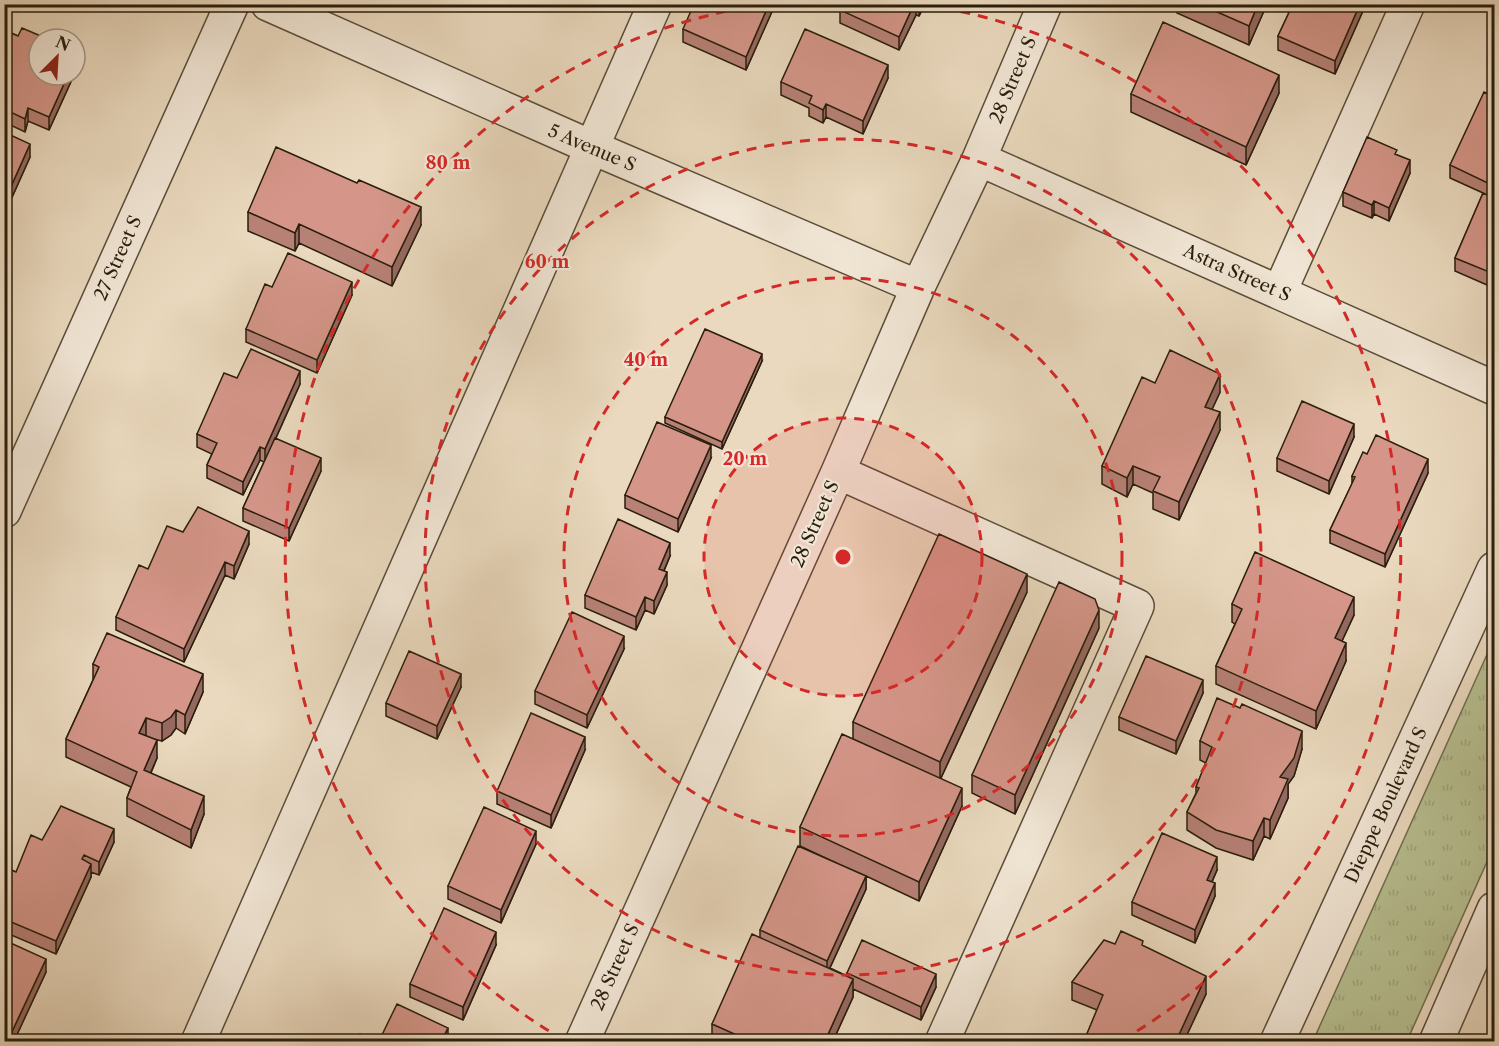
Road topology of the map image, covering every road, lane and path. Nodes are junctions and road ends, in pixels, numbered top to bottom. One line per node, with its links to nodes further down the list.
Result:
1 (232, 4): 12 (street, 27 Street S)
2 (268, 4): 6 (street, 5 Avenue S)
3 (655, 4): 6 (street)
4 (1045, 4): 7 (street, 28 Street S)
5 (1408, 4): 9 (street)
6 (591, 147): 8 (street, 5 Avenue S); 15 (street)
7 (979, 159): 8 (street, 28 Street S); 9 (street, Astra Street S)
8 (918, 286): 11 (street, 28 Street S)
9 (1280, 291): 10 (street, Astra Street S)
10 (1494, 388)
11 (838, 472): 16 (street, 28 Street S); 17 (street)
12 (4, 511)
13 (1494, 569): 18 (street, Dieppe Boulevard S)
14 (1494, 909): 19 (street)
15 (198, 1041)
16 (582, 1041)
17 (942, 1041)
18 (1277, 1041)
19 (1436, 1041)

